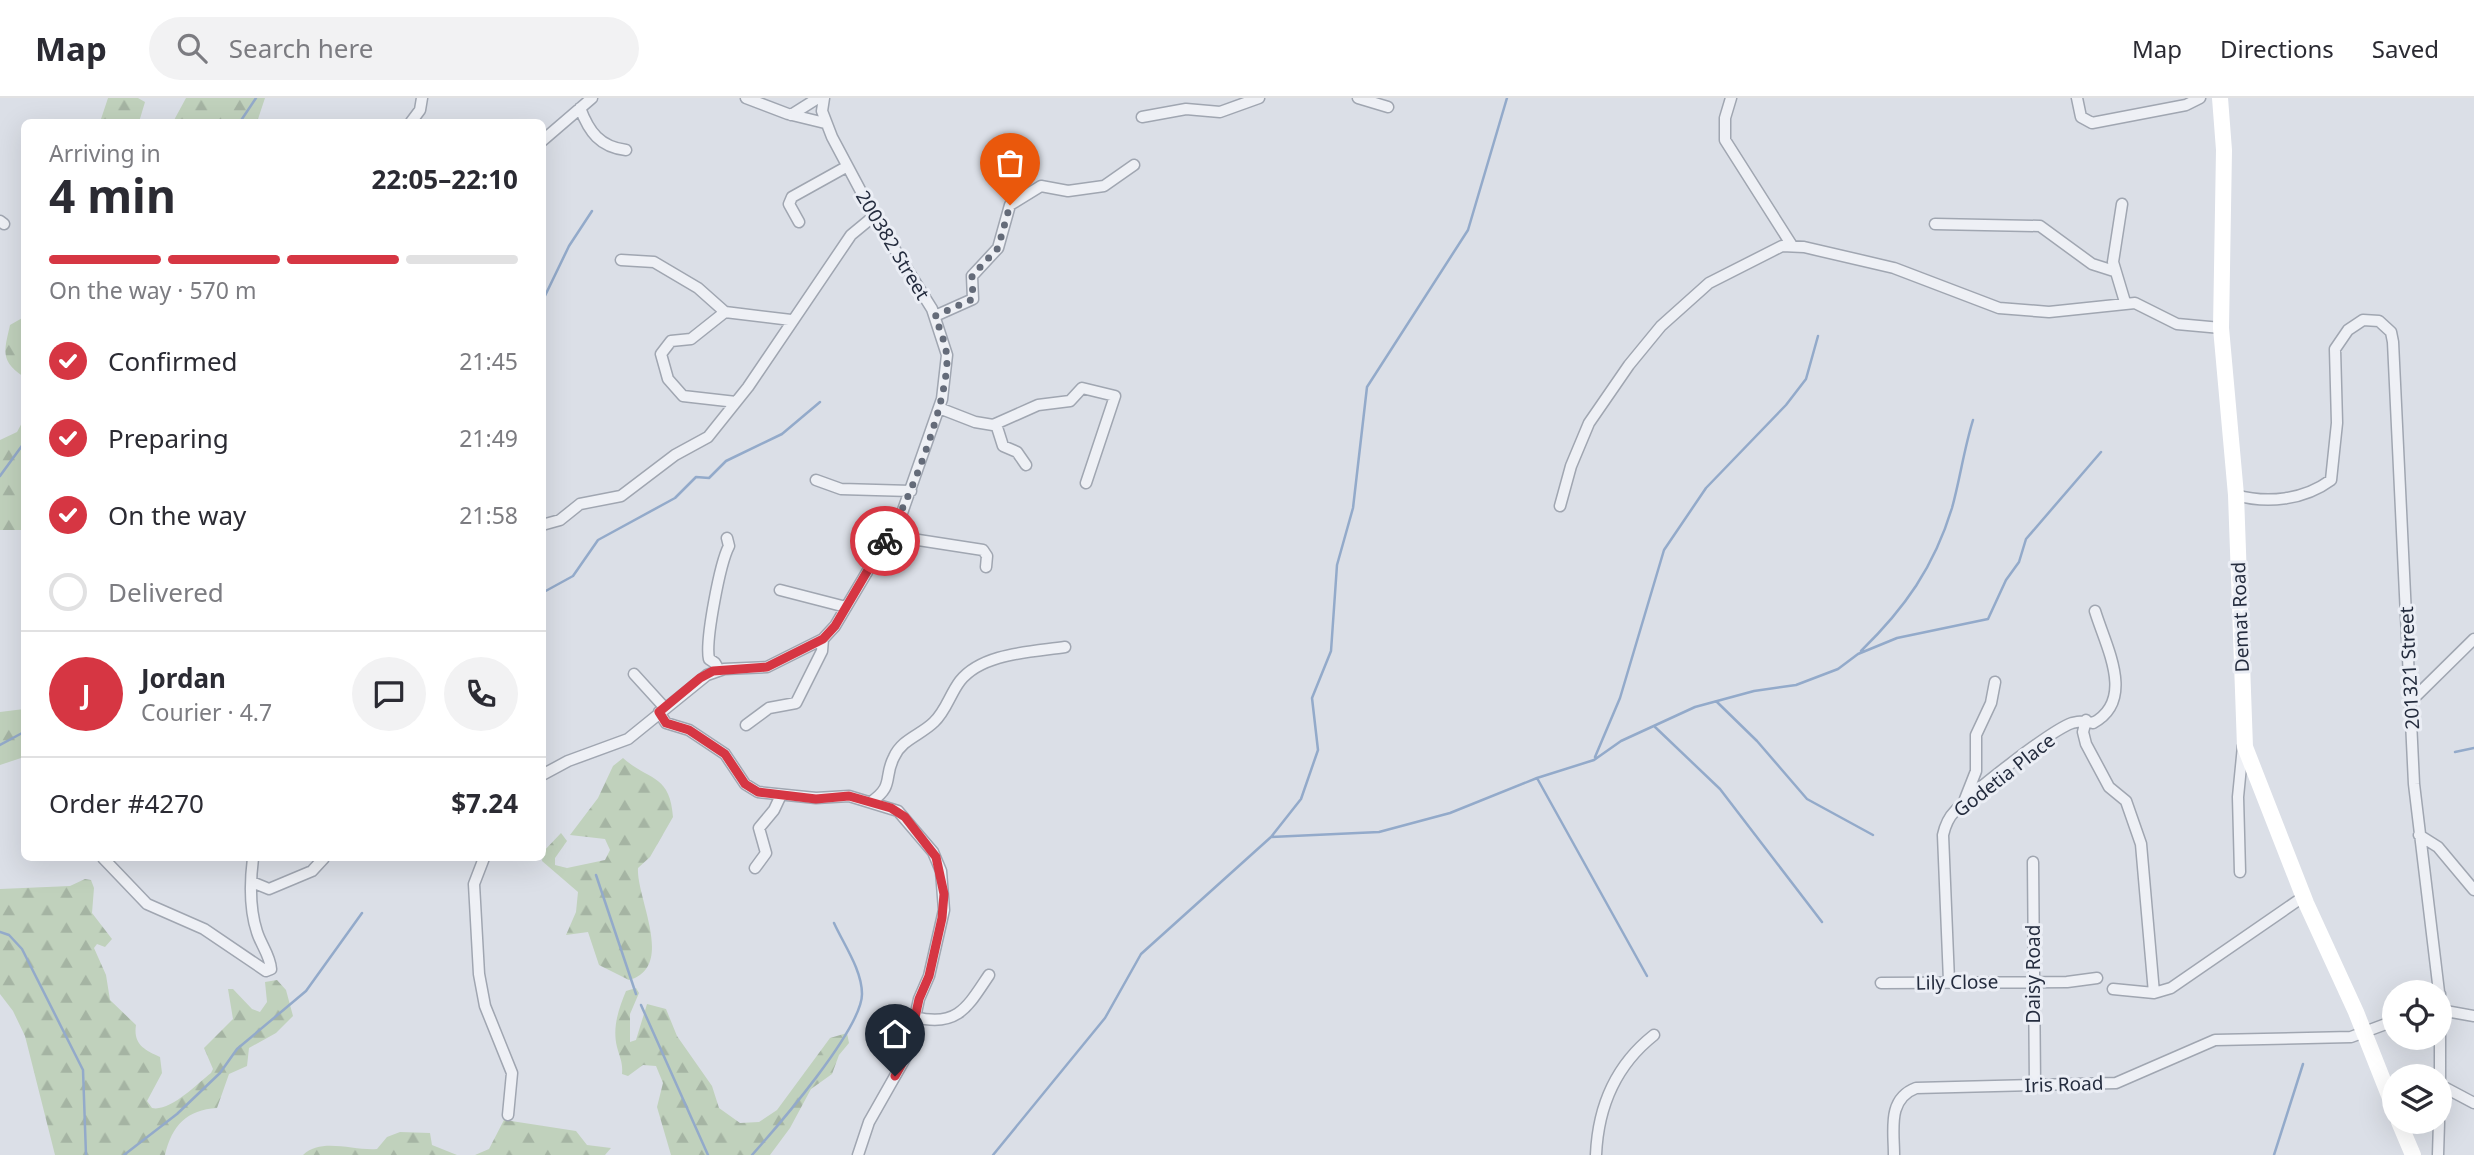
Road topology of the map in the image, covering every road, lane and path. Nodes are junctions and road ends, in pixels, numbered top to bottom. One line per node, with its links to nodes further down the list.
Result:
1 (422, 98): 15 (street)
2 (592, 98): 12 (street)
3 (746, 98): 13 (street)
4 (1259, 98): 14 (street)
5 (1358, 98): 11 (street)
6 (1731, 98): 25 (street)
7 (2077, 98): 8 (street)
8 (2200, 98)
9 (2221, 98): 32 (street, Demat Road)
10 (821, 99): 13 (street); 16 (street, 200382 Street)
11 (1388, 107)
12 (580, 108): 17 (street); 18 (street)
13 (791, 115): 16 (street)
14 (1142, 117)
15 (413, 119)
16 (825, 123): 20 (street, 200382 Street)
17 (546, 138)
18 (626, 150)
19 (1134, 164): 30 (street)
20 (846, 167): 22 (street, 200382 Street); 23 (street)
21 (2122, 204): 27 (street)
22 (874, 216): 30 (street, 200382 Street); 31 (street)
23 (799, 222)
24 (1936, 224): 27 (street)
25 (1791, 244): 28 (street); 41 (street)
26 (621, 260): 29 (street)
27 (2114, 271): 28 (street)
28 (2124, 302): 32 (street)
29 (725, 312): 31 (street); 33 (street)
30 (935, 316): 34 (street, 200382 Street)
31 (791, 320): 33 (street)
32 (2221, 328): 40 (street, Demat Road)
33 (736, 402): 42 (street)
34 (939, 408): 35 (street); 39 (street, 200382 Street)
35 (996, 424): 36 (street); 38 (street)
36 (1026, 464)
37 (816, 480): 39 (street)
38 (1086, 483)
39 (911, 491): 43 (street, 200382 Street)
40 (2236, 495): 55 (street, 201321 Street); 59 (street, Demat Road)
41 (1560, 506)
42 (546, 524)
43 (894, 528): 45 (street); 47 (street, 200382 Street)
44 (727, 538): 52 (street)
45 (986, 567)
46 (780, 590): 47 (street)
47 (846, 607): 49 (street, 200382 Street)
48 (2095, 611): 57 (street, Godetia Place)
49 (823, 639): 52 (street, 200382 Street); 58 (street)
50 (2474, 639): 55 (street)
51 (1065, 647): 62 (street)
52 (719, 670): 56 (street)
53 (634, 674): 56 (street)
54 (1995, 681): 63 (street)
55 (2411, 701): 64 (street, 201321 Street)
56 (662, 709): 60 (street); 61 (street)
57 (2086, 720): 63 (street, Godetia Place); 82 (street)
58 (746, 725)
59 (2244, 737): 71 (street); 74 (street, Demat Road)
60 (546, 773)
61 (781, 795): 62 (street); 70 (street)
62 (871, 802): 85 (street)
63 (1962, 804): 78 (street, Godetia Place)
64 (2419, 835): 73 (street); 77 (street, 201321 Street)
65 (106, 861): 72 (street)
66 (254, 861): 72 (street)
67 (321, 861): 72 (street)
68 (483, 861): 93 (street)
69 (2033, 862): 79 (street, Daisy Road)
70 (755, 868)
71 (2241, 872)
72 (252, 882)
73 (2474, 890)
74 (2303, 897): 82 (street); 87 (street, Demat Road)
75 (989, 975): 85 (street)
76 (2097, 978): 79 (street, Lily Close)
77 (2438, 980)
78 (1949, 981): 79 (street, Lily Close); 80 (street, Lily Close)
79 (2033, 981): 90 (street, Daisy Road)
80 (1881, 983)
81 (2113, 989): 82 (street)
82 (2154, 993)
83 (2452, 1012): 84 (street)
84 (2474, 1016)
85 (915, 1017): 96 (street)
86 (2382, 1026): 87 (street, Iris Road)
87 (2365, 1032): 89 (street, Demat Road); 90 (street, Iris Road)
88 (1654, 1035): 97 (street)
89 (2382, 1077)
90 (2035, 1085): 98 (street, Iris Road)
91 (2452, 1092): 92 (street)
92 (2474, 1103)
93 (508, 1115)
94 (2404, 1134): 99 (street)
95 (2439, 1134): 100 (street)
96 (858, 1155)
97 (1596, 1155)
98 (1894, 1155)
99 (2413, 1155)
100 (2438, 1155)

